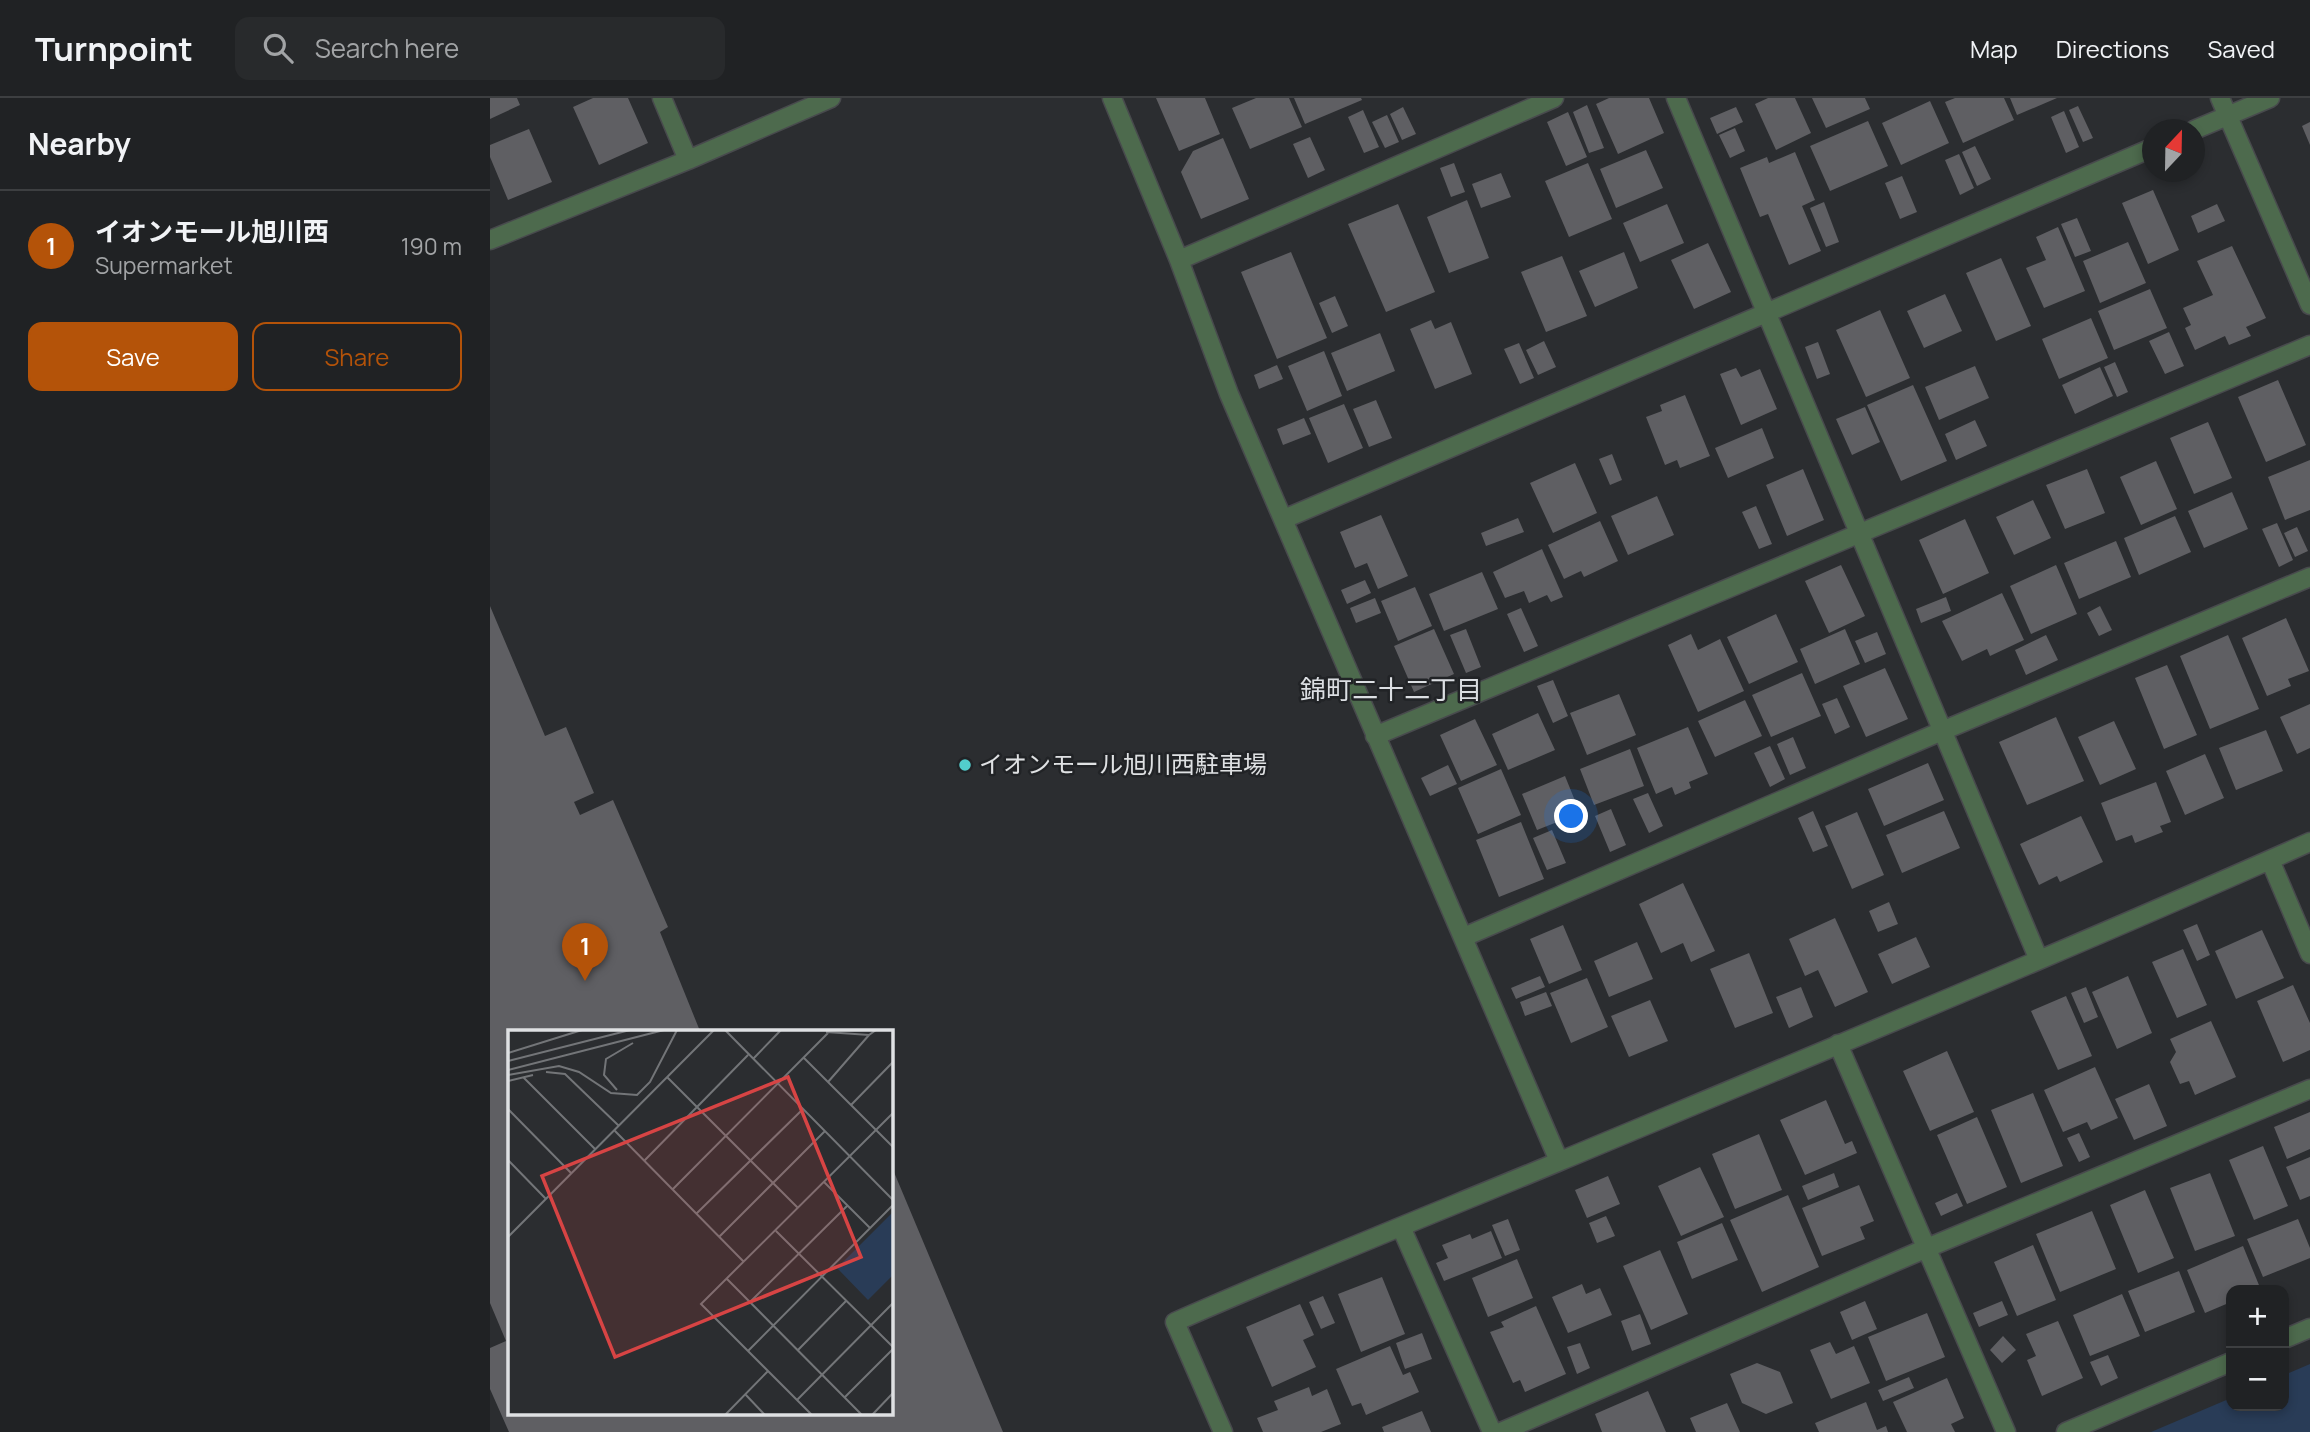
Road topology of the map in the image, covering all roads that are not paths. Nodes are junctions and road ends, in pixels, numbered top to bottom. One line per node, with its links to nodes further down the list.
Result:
1 (662, 98): 11 (street)
2 (831, 98): 11 (street)
3 (1112, 98): 13 (street)
4 (1554, 98): 13 (street)
5 (1676, 98): 15 (street)
6 (2220, 98): 8 (street)
7 (2270, 98): 8 (street)
8 (2227, 115): 9 (street); 14 (street)
9 (2205, 125)
10 (2142, 152): 15 (street)
11 (688, 160): 12 (street)
12 (490, 240)
13 (1179, 260): 17 (street)
14 (2310, 305)
15 (1766, 313): 17 (street); 18 (street)
16 (2310, 345): 18 (street)
17 (1284, 519): 21 (street)
18 (1860, 534): 20 (street); 21 (street)
19 (2310, 577): 20 (street)
20 (1942, 731): 24 (street); 26 (street)
21 (1375, 736): 24 (street)
22 (2310, 842): 23 (street)
23 (2270, 860): 25 (street); 26 (street)
24 (1464, 937): 29 (street)
25 (2310, 954)
26 (2039, 960): 27 (street)
27 (1838, 1044): 29 (street); 31 (street)
28 (2310, 1089): 31 (street)
29 (1559, 1161): 30 (street)
30 (1401, 1227): 35 (street); 36 (street)
31 (1927, 1248): 37 (street); 38 (street)
32 (2310, 1328): 33 (street)
33 (2289, 1337)
34 (2226, 1364): 39 (street)
35 (1223, 1432)
36 (1492, 1432)
37 (1501, 1432)
38 (2006, 1432)
39 (2066, 1432)

